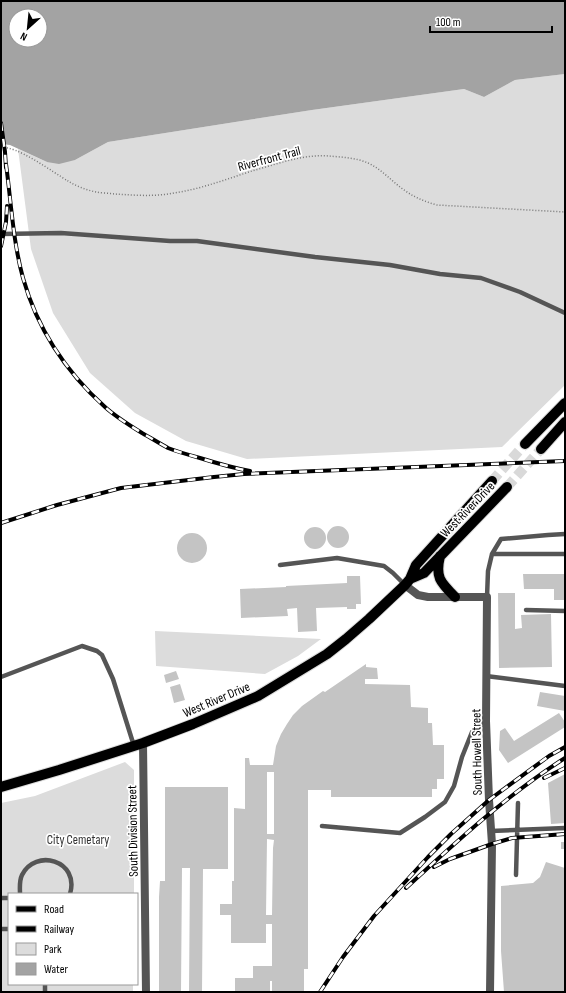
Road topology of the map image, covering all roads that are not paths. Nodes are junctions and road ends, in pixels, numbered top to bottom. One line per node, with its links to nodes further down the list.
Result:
1 (1, 234): 2 (lane)
2 (565, 313)
3 (565, 403): 5 (main road)
4 (565, 422): 6 (main road)
5 (525, 444)
6 (541, 449)
7 (492, 481): 14 (main road, West River Drive)
8 (507, 487): 12 (main road, West River Drive)
9 (565, 534): 10 (lane)
10 (492, 554): 11 (lane); 16 (lane)
11 (565, 554)
12 (440, 556): 14 (main road, West River Drive); 15 (main road)
13 (280, 565): 14 (lane)
14 (407, 582): 15 (street); 23 (main road, West River Drive)
15 (455, 597): 16 (street)
16 (487, 597): 19 (street, South Howell Street)
17 (526, 610): 18 (lane)
18 (565, 610)
19 (486, 676): 21 (lane); 22 (street, South Howell Street)
20 (1, 677): 23 (lane)
21 (565, 686)
22 (486, 721): 26 (lane); 29 (street, South Howell Street)
23 (139, 744): 24 (main road, West River Drive); 33 (street, South Division Street)
24 (1, 788)
25 (518, 803): 28 (lane)
26 (322, 826)
27 (565, 828): 28 (lane)
28 (517, 830): 29 (lane); 30 (lane)
29 (491, 831): 34 (street, South Howell Street)
30 (516, 875)
31 (20, 893): 32 (lane)
32 (70, 893)
33 (146, 992)
34 (490, 992)

